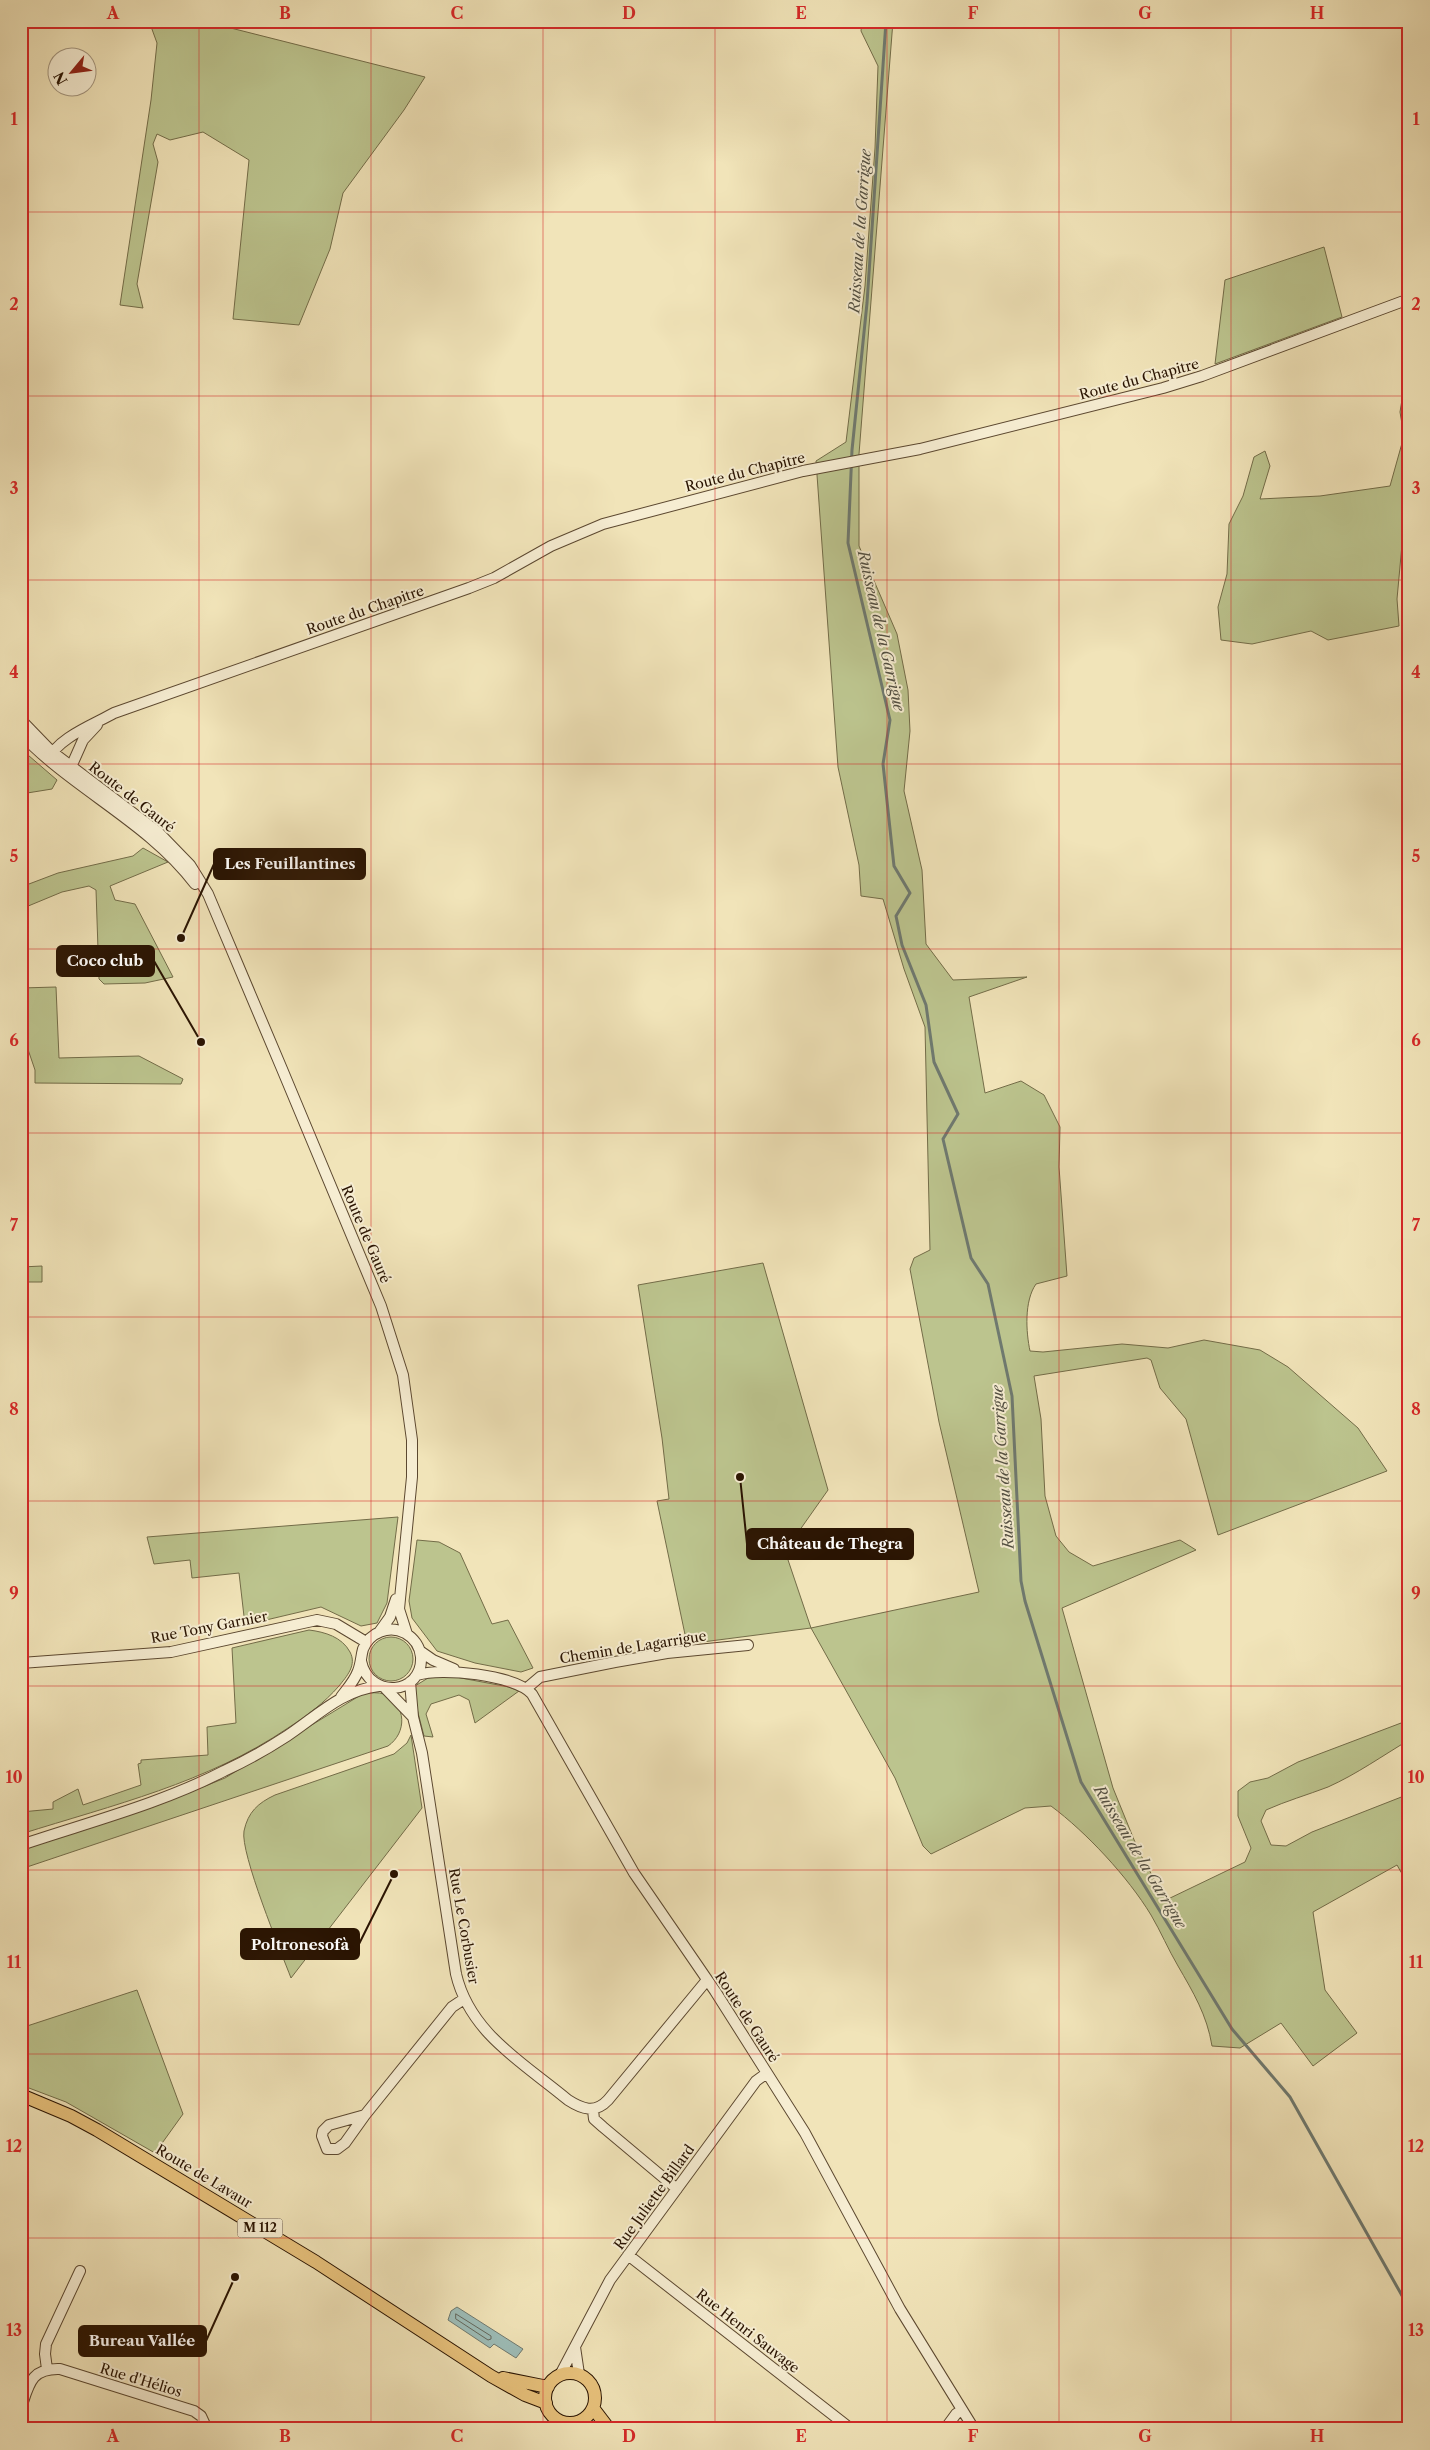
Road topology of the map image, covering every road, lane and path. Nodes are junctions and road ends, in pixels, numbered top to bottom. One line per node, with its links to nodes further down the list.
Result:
1 (1409, 299): 2 (street, Route du Chapitre)
2 (103, 719): 5 (street, Route du Chapitre); 6 (street, Route du Chapitre)
3 (21, 720): 5 (street, Route de Gauré)
4 (21, 734): 5 (street, Route de Gauré)
5 (50, 755): 6 (street, Route de Gauré)
6 (66, 768): 7 (street, Route de Gauré)
7 (399, 1591): 8 (street, Route de Gauré); 9 (street, Route de Gauré)
8 (380, 1632): 9 (street); 10 (street)
9 (407, 1634): 12 (street)
10 (366, 1642): 13 (street); 14 (street, Rue Tony Garnier)
11 (748, 1644): 18 (street, Chemin de Lagarrigue)
12 (420, 1651): 15 (street); 16 (street)
13 (362, 1661): 17 (street); 19 (street)
14 (21, 1663)
15 (457, 1671): 16 (street); 18 (street)
16 (413, 1678): 17 (street); 20 (street, Rue Le Corbusier)
17 (382, 1687): 19 (street); 20 (street, Rue Le Corbusier)
18 (527, 1688): 22 (street, Route de Gauré)
19 (341, 1697): 21 (street)
20 (413, 1717): 23 (street, Rue Le Corbusier)
21 (21, 1844)
22 (707, 1980): 24 (street, Route de Gauré); 26 (street)
23 (464, 1999): 26 (street, Rue Le Corbusier); 27 (street)
24 (767, 2073): 28 (street, Rue Juliette Billard); 40 (street, Route de Gauré)
25 (21, 2095): 35 (main road, Route de Lavaur / M 112)
26 (592, 2110): 28 (street)
27 (365, 2115)
28 (677, 2189): 29 (street, Rue Juliette Billard)
29 (628, 2255): 31 (street, Rue Juliette Billard); 44 (street, Rue Henri Sauvage)
30 (80, 2271): 32 (street)
31 (575, 2347): 33 (street); 34 (street, Rue Juliette Billard)
32 (47, 2368): 38 (street); 42 (street, Rue d'Hélios)
33 (579, 2374): 34 (main road); 39 (main road)
34 (560, 2375): 36 (main road)
35 (491, 2376): 36 (main road, Route de Lavaur / M 112); 37 (main road, Route de Lavaur / M 112)
36 (548, 2387): 37 (main road)
37 (546, 2403): 41 (main road)
38 (21, 2408)
39 (593, 2408): 41 (main road); 43 (main road)
40 (962, 2410): 45 (street); 46 (street, Route de Gauré)
41 (570, 2425)
42 (207, 2429)
43 (609, 2429)
44 (851, 2429)
45 (945, 2429)
46 (974, 2429)

